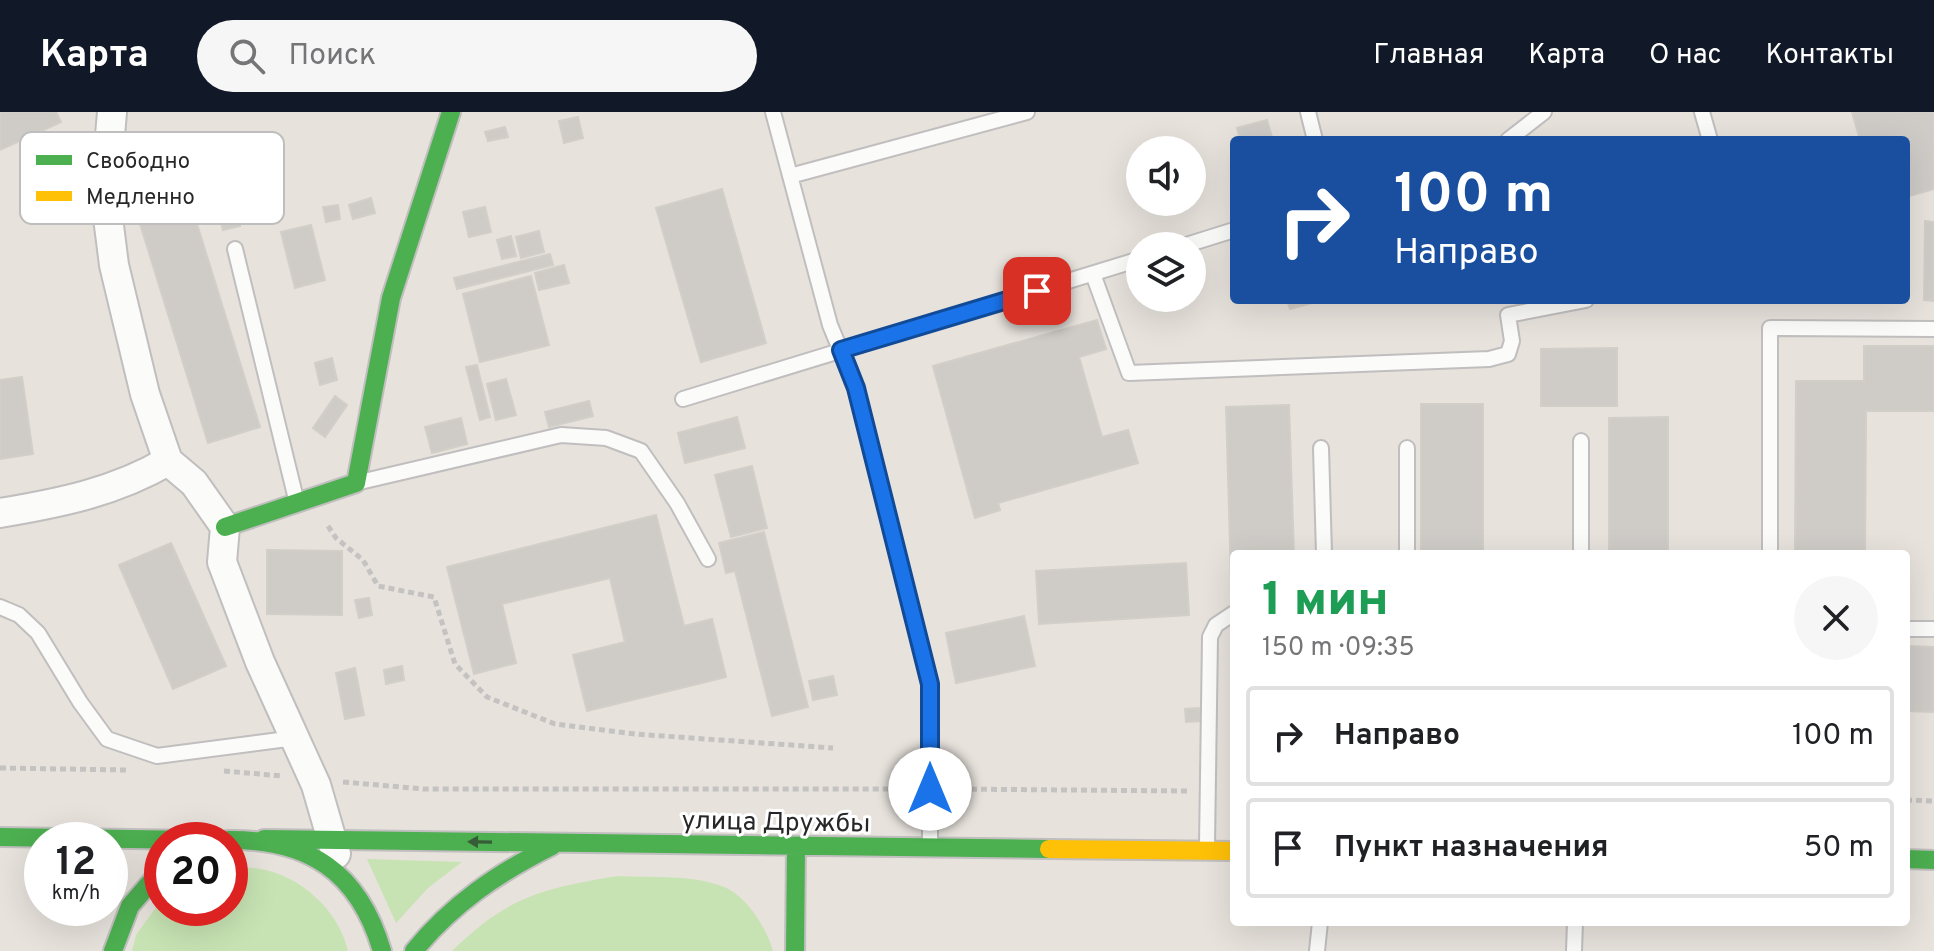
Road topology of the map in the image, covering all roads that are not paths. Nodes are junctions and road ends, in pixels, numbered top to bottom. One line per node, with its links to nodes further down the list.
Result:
1 (112, 112): 10 (street)
2 (451, 112): 29 (main road)
3 (773, 112): 14 (lane)
4 (1027, 112): 14 (lane)
5 (1308, 112): 11 (lane)
6 (1519, 112): 9 (lane)
7 (1544, 112): 9 (lane)
8 (1702, 112): 13 (lane)
9 (1524, 128): 12 (lane)
10 (110, 132)
11 (1314, 136)
12 (1513, 136)
13 (1709, 136)
14 (790, 176): 23 (lane)
15 (109, 224): 28 (street)
16 (1230, 231): 17 (lane)
17 (1206, 239)
18 (235, 249): 30 (lane)
19 (1126, 263): 20 (lane)
20 (1093, 274): 21 (lane); 23 (lane)
21 (1565, 304)
22 (1934, 329): 36 (lane)
23 (841, 350): 24 (lane); 50 (lane)
24 (683, 399)
25 (1581, 441): 35 (lane)
26 (1321, 448): 33 (lane)
27 (1407, 448): 34 (lane)
28 (168, 461): 31 (street); 32 (street)
29 (356, 483): 30 (main road); 37 (lane)
30 (303, 501): 32 (main road)
31 (0, 513)
32 (225, 527): 42 (street)
33 (1324, 550)
34 (1407, 550)
35 (1581, 550)
36 (1770, 550)
37 (708, 559)
38 (0, 607): 42 (lane)
39 (1230, 616): 51 (lane)
40 (1910, 629): 41 (lane)
41 (1934, 629)
42 (295, 738): 47 (street)
43 (0, 837): 46 (main road)
44 (248, 839): 45 (main road, улица Дружбы)
45 (264, 839): 47 (main road, улица Дружбы); 55 (main road)
46 (24, 840)
47 (332, 841): 48 (main road, улица Дружбы, one-way to 47); 55 (street)
48 (558, 843): 49 (main road, улица Дружбы); 62 (main road, улица Дружбы)
49 (796, 847): 50 (main road, улица Дружбы); 63 (main road)
50 (930, 848): 51 (main road, улица Дружбы)
51 (1207, 851): 52 (main road, улица Дружбы)
52 (1230, 851)
53 (1910, 859): 54 (main road)
54 (1934, 860)
55 (344, 877): 61 (main road)
56 (144, 887): 60 (main road)
57 (105, 926): 60 (main road)
58 (1320, 926): 64 (lane)
59 (1575, 926): 65 (lane)
60 (114, 948)
61 (382, 951)
62 (414, 951)
63 (795, 951)
64 (1317, 951)
65 (1574, 951)

